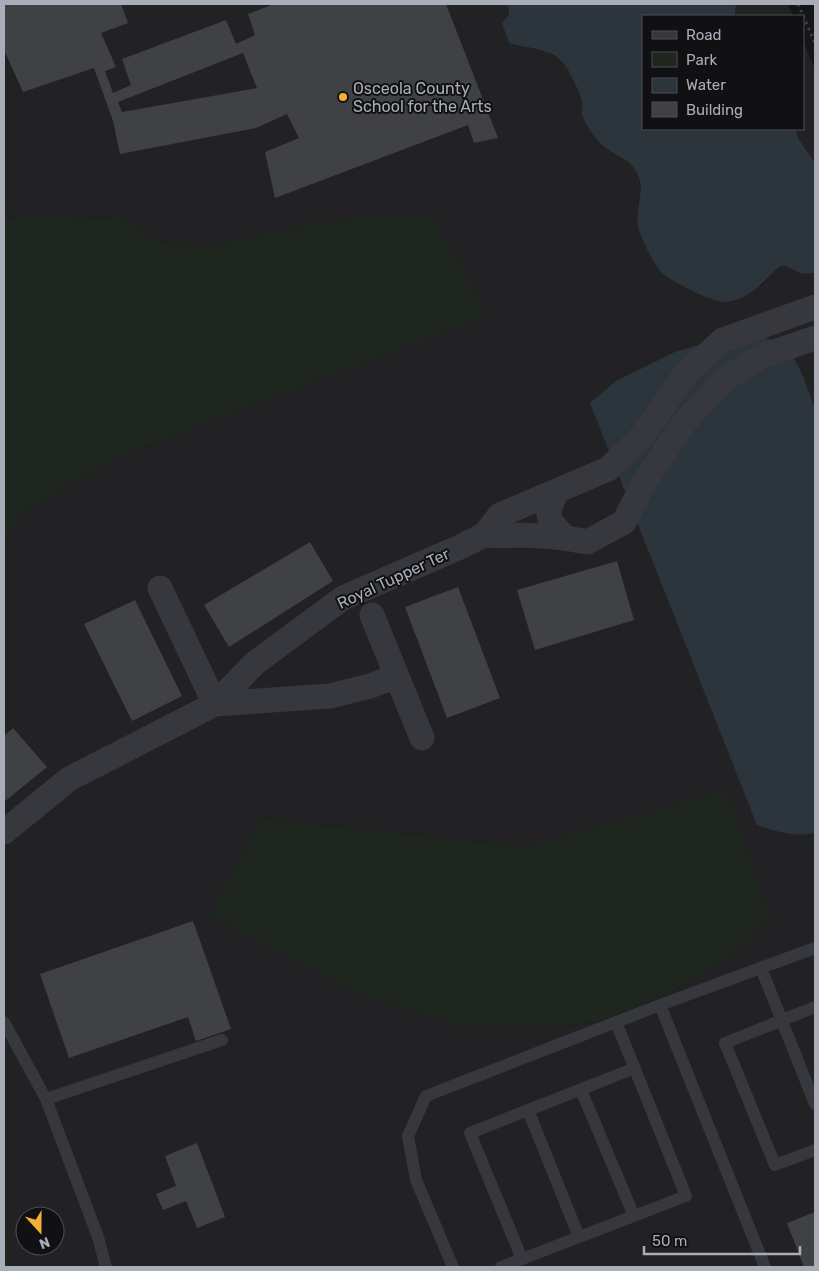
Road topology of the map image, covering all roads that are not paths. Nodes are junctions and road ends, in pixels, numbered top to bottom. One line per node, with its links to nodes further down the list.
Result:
1 (815, 307): 3 (street, Royal Tupper Ter)
2 (815, 338): 4 (street, Royal Tupper Ter)
3 (616, 461): 4 (street); 5 (street, Royal Tupper Ter)
4 (644, 483): 7 (street, Royal Tupper Ter)
5 (557, 491): 6 (street, Royal Tupper Ter); 7 (street)
6 (484, 535): 7 (street, Royal Tupper Ter); 11 (street, Royal Tupper Ter)
7 (565, 538)
8 (160, 588): 11 (street)
9 (372, 615): 10 (street, Royal Tupper Ter)
10 (397, 676): 11 (street, Royal Tupper Ter); 12 (street, Royal Tupper Ter)
11 (215, 704): 13 (street, Royal Tupper Ter)
12 (422, 738)
13 (4, 832)
14 (815, 948): 15 (lane)
15 (761, 968): 16 (lane); 18 (lane)
16 (660, 1004): 20 (lane); 34 (lane)
17 (815, 1007): 18 (lane)
18 (782, 1020): 25 (lane); 27 (lane)
19 (4, 1022): 24 (lane)
20 (616, 1022): 22 (lane); 32 (lane)
21 (222, 1040): 24 (lane)
22 (635, 1068): 23 (lane); 28 (lane)
23 (580, 1090): 26 (lane); 28 (lane)
24 (46, 1100): 31 (lane)
25 (815, 1104)
26 (528, 1110): 29 (lane); 30 (lane)
27 (815, 1150)
28 (634, 1216): 29 (lane)
29 (579, 1237): 30 (lane)
30 (522, 1259): 33 (lane)
31 (106, 1267)
32 (453, 1267)
33 (501, 1267)
34 (765, 1267)

